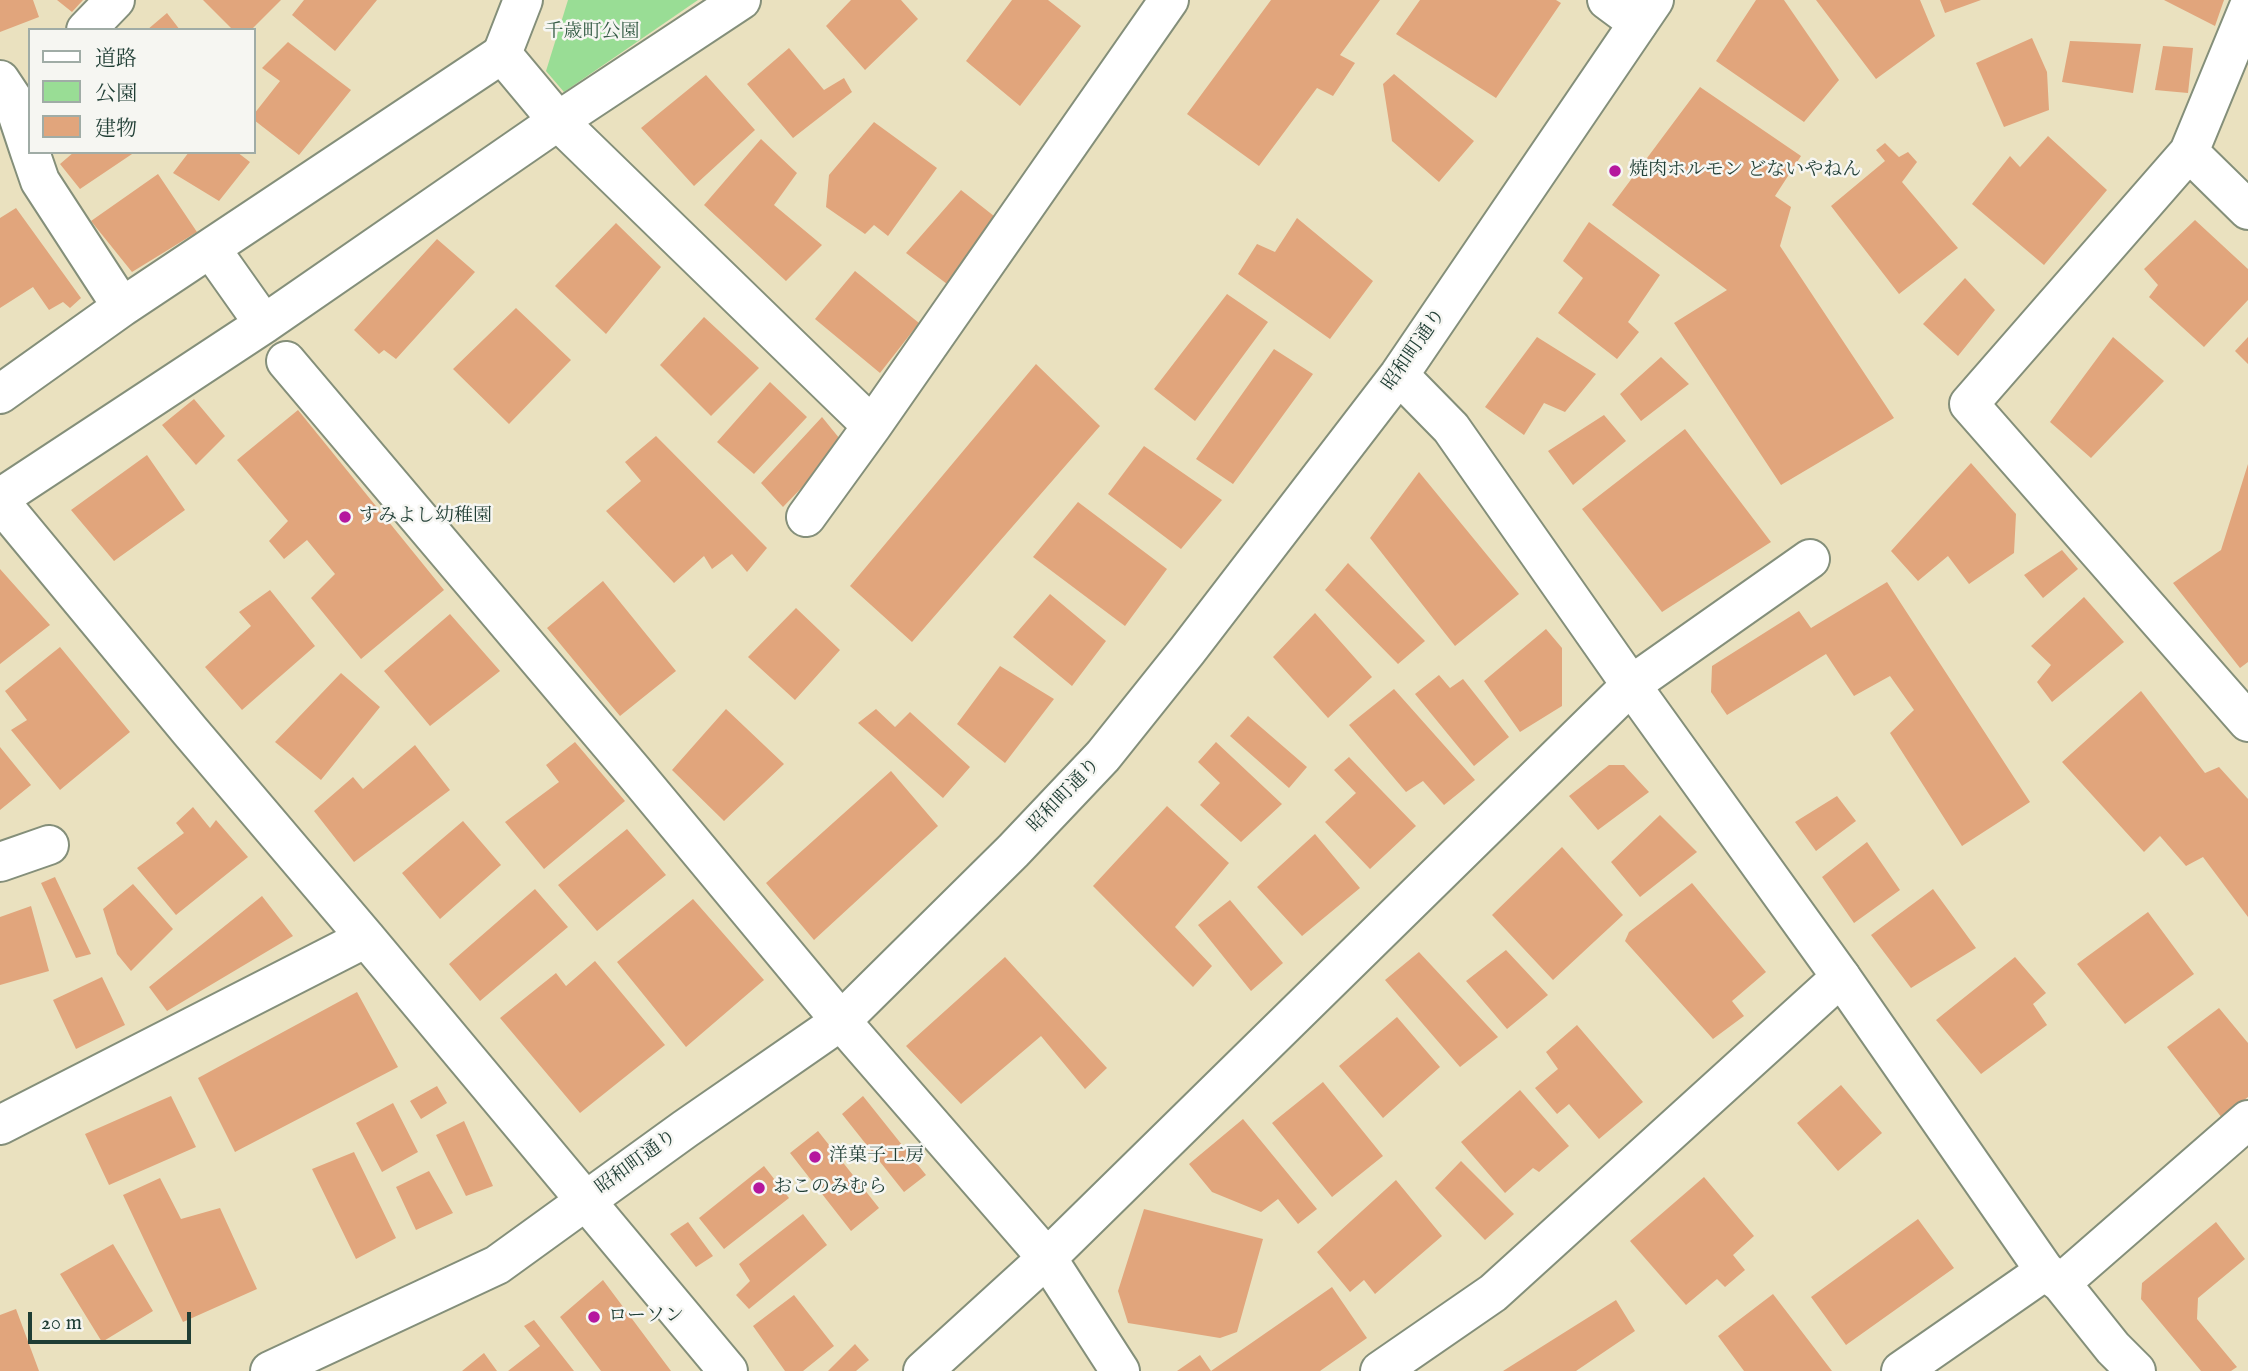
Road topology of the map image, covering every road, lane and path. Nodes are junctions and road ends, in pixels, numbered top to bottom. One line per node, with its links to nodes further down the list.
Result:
1 (115, 0): 8 (street)
2 (523, 0): 9 (street)
3 (741, 0): 11 (street)
4 (1168, 0): 22 (street)
5 (1607, 0): 7 (street)
6 (2248, 9): 13 (street)
7 (1646, 11): 20 (street, 昭和町通り)
8 (88, 28)
9 (502, 54): 11 (street); 16 (street)
10 (0, 80): 12 (street)
11 (558, 121): 18 (street); 22 (street)
12 (28, 146)
13 (2189, 152): 15 (street); 27 (street)
14 (31, 154): 17 (street)
15 (2248, 210)
16 (211, 249): 17 (street); 18 (street)
17 (122, 307): 21 (street)
18 (264, 324): 23 (street)
19 (286, 361): 32 (street)
20 (1399, 375): 26 (street); 32 (street, 昭和町通り)
21 (0, 394)
22 (872, 426): 24 (street)
23 (0, 500): 30 (street)
24 (806, 517)
25 (1810, 559): 26 (street)
26 (1631, 685): 31 (street); 36 (street)
27 (2248, 722)
28 (48, 845): 29 (street)
29 (0, 862)
30 (366, 937): 34 (street); 35 (street)
31 (1840, 977): 37 (street); 42 (street)
32 (841, 1021): 35 (street, 昭和町通り); 36 (street)
33 (2248, 1120): 37 (street)
34 (0, 1125)
35 (585, 1200): 38 (street, 昭和町通り); 39 (street)
36 (1047, 1258): 40 (street); 41 (street)
37 (2053, 1277): 43 (street); 44 (street)
38 (270, 1371)
39 (728, 1371)
40 (923, 1371)
41 (1120, 1371)
42 (1380, 1371)
43 (1901, 1371)
44 (2136, 1371)

